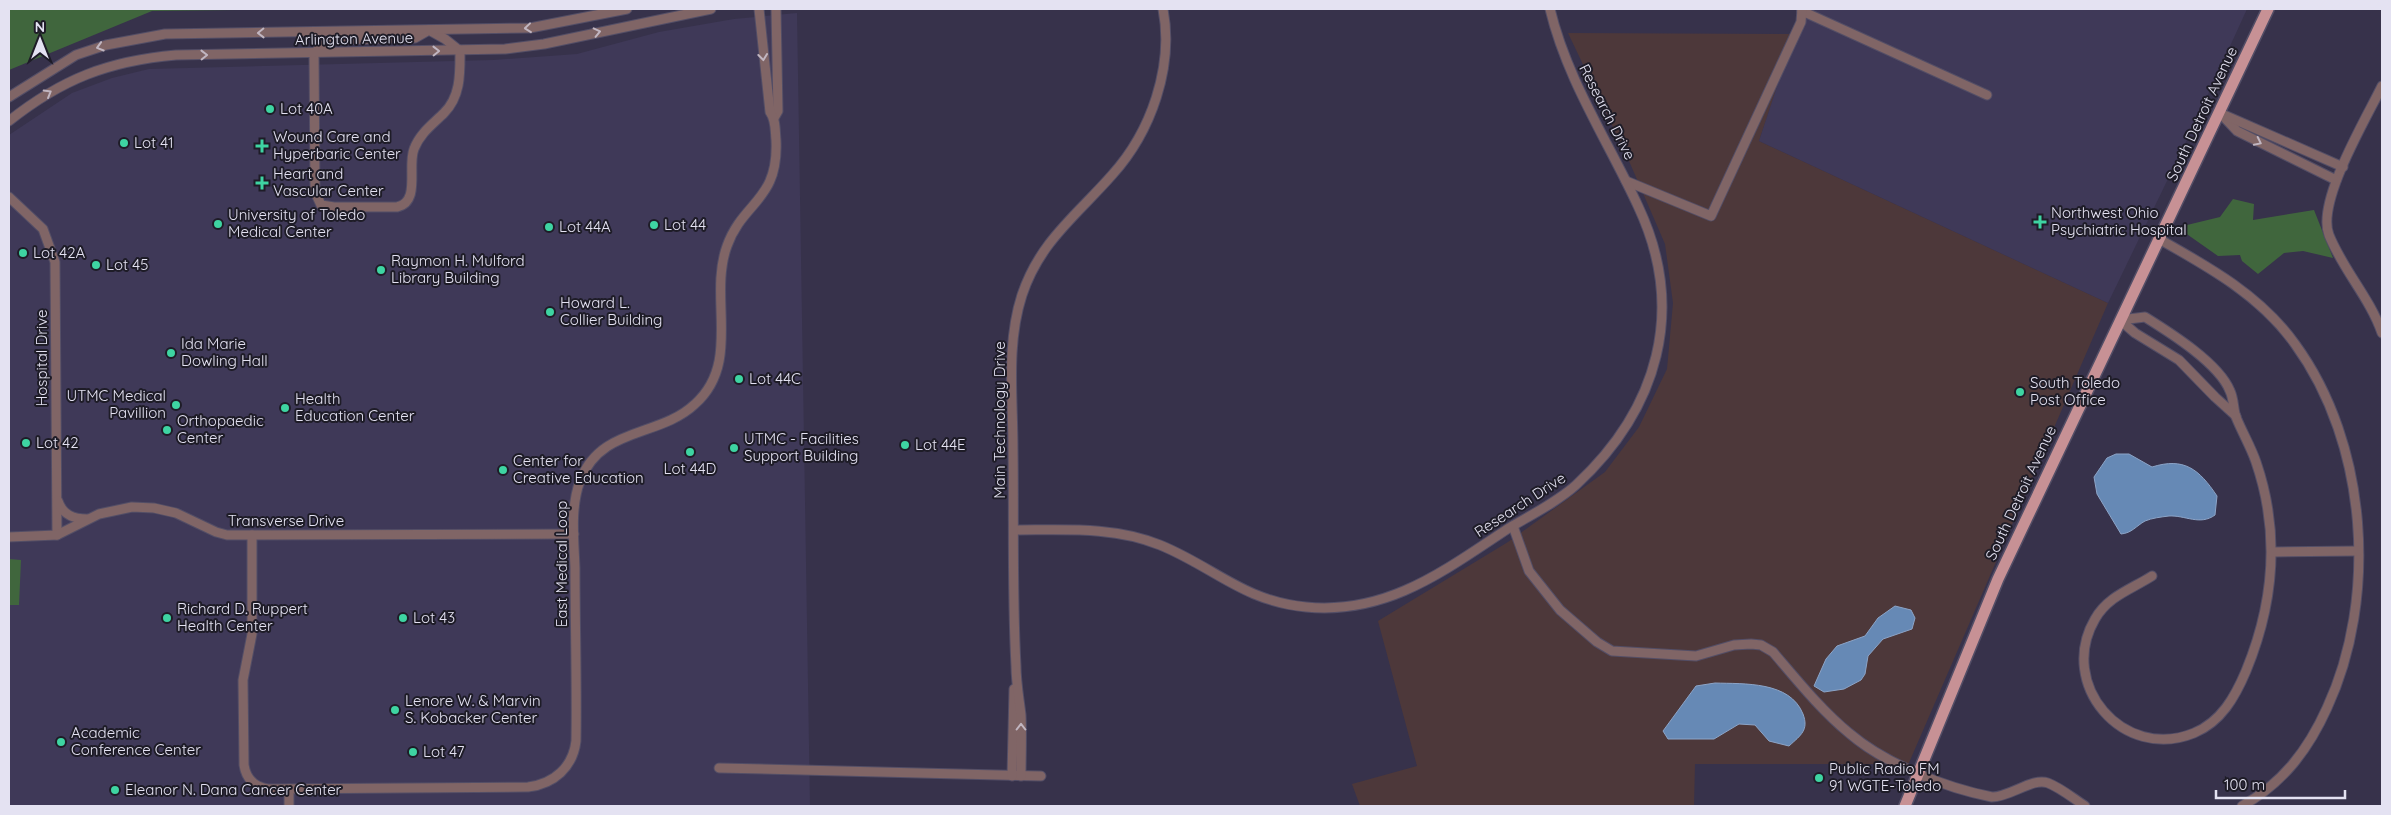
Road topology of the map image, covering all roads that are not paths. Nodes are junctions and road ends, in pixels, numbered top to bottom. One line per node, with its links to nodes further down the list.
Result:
1 (627, 9): 9 (street, Arlington Avenue, one-way to 9)
2 (711, 9): 10 (street, Arlington Avenue, one-way to 2)
3 (759, 9): 16 (street, East Medical Loop, one-way to 16)
4 (776, 9): 16 (street, East Medical Loop)
5 (1163, 9): 29 (street, Main Technology Drive)
6 (1550, 9): 20 (street, Research Drive)
7 (2268, 9): 15 (main road, South Detroit Avenue)
8 (1802, 10): 13 (street); 20 (street)
9 (429, 30): 10 (street); 11 (street); 14 (street, Arlington Avenue, one-way to 14)
10 (460, 51): 11 (street, Arlington Avenue, one-way to 10); 11 (street)
11 (314, 54): 17 (street, Arlington Avenue, one-way to 11)
12 (2382, 86): 18 (street)
13 (1987, 95)
14 (9, 96)
15 (2220, 113): 18 (street); 19 (street, one-way to 19); 22 (main road, South Detroit Avenue)
16 (774, 118): 30 (street, East Medical Loop)
17 (9, 121)
18 (2343, 167): 19 (street)
19 (2336, 180): 24 (street)
20 (1626, 181): 28 (street, Research Drive)
21 (9, 197): 26 (street, Hospital Drive)
22 (2159, 239): 23 (main road, South Detroit Avenue); 34 (street)
23 (2120, 320): 25 (street); 25 (street); 38 (main road, South Detroit Avenue)
24 (2382, 333)
25 (2236, 416): 35 (street)
26 (57, 498): 27 (street); 32 (street, Hospital Drive)
27 (87, 519): 31 (street, Transverse Drive); 32 (street, Transverse Drive)
28 (1513, 526): 29 (street, Research Drive); 38 (street)
29 (1014, 530): 39 (street, Main Technology Drive)
30 (574, 534): 31 (street, Transverse Drive); 41 (street, East Medical Loop)
31 (252, 535): 41 (street, East Medical Loop)
32 (57, 536): 33 (street, Transverse Drive)
33 (9, 537)
34 (2358, 550): 35 (street); 45 (street)
35 (2272, 552): 36 (street)
36 (2152, 576)
37 (720, 768): 39 (street)
38 (1918, 773): 43 (main road, South Detroit Avenue); 44 (street)
39 (1016, 776): 40 (street)
40 (1041, 776)
41 (289, 789): 42 (street)
42 (289, 806)
43 (1905, 806)
44 (2085, 806)
45 (2242, 806)

